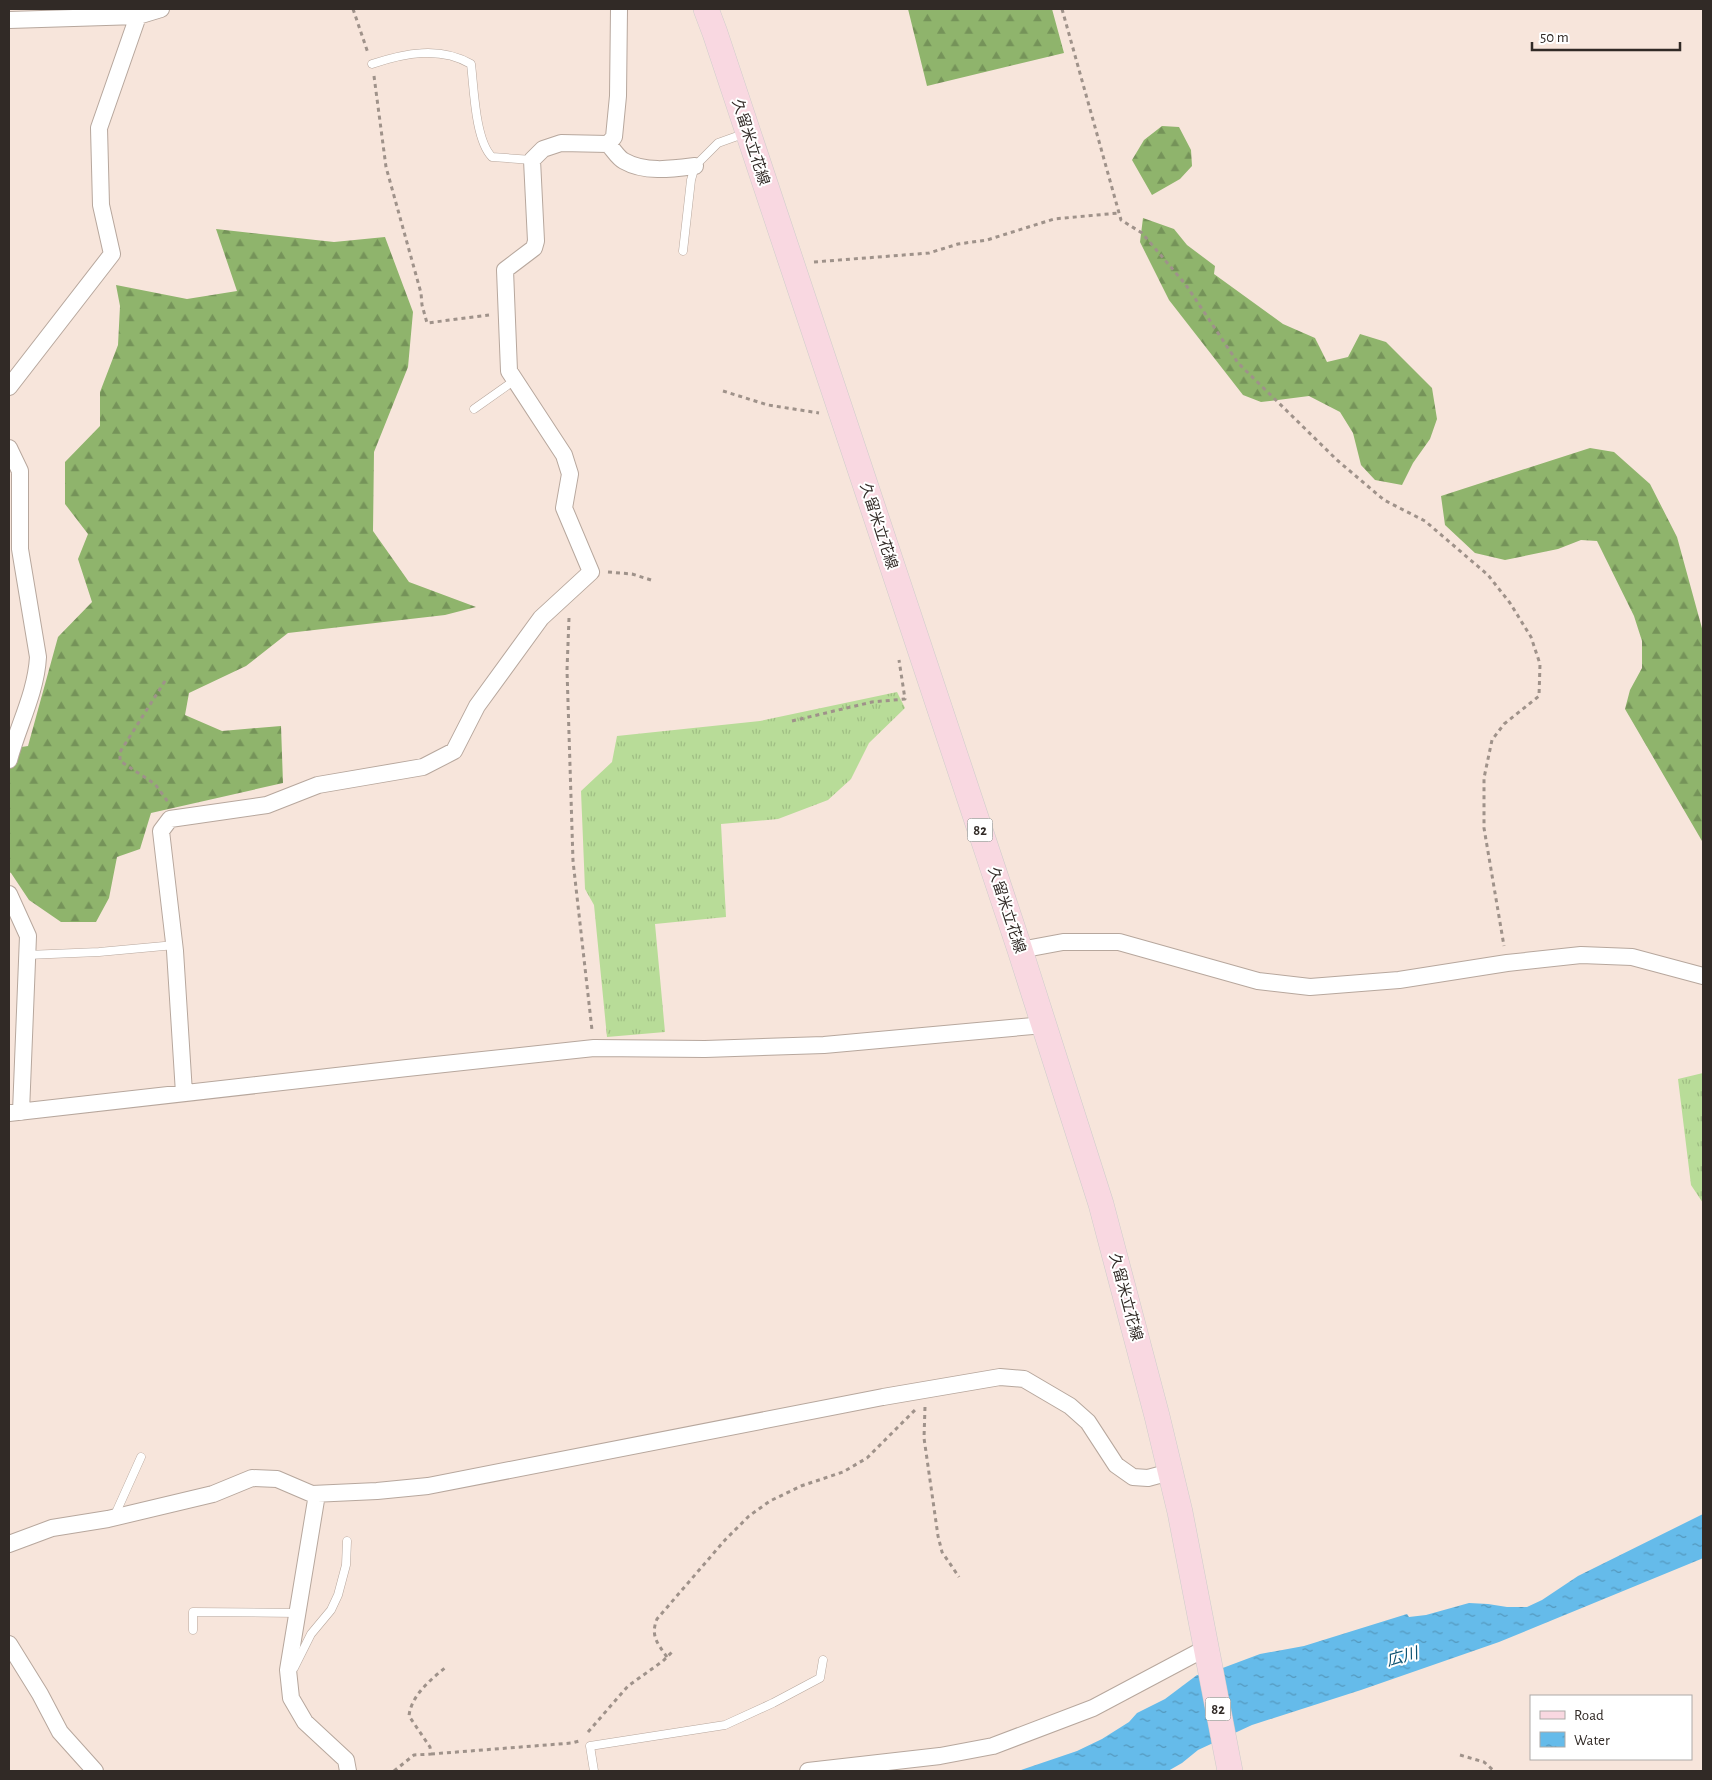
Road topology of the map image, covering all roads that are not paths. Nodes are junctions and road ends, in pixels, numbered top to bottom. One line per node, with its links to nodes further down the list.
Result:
1 (160, 9): 4 (street)
2 (619, 9): 8 (street)
3 (706, 9): 7 (main road, 久留米立花線 / 82)
4 (138, 16): 5 (street); 13 (street)
5 (9, 20)
6 (372, 64): 9 (lane)
7 (748, 132): 10 (lane); 19 (main road, 久留米立花線 / 82)
8 (608, 144): 9 (street); 10 (street)
9 (532, 160): 12 (street)
10 (695, 166): 11 (lane)
11 (683, 250)
12 (515, 380): 14 (lane); 18 (street)
13 (9, 387)
14 (474, 408)
15 (9, 448): 16 (street)
16 (9, 760)
17 (9, 894): 20 (street)
18 (175, 945): 20 (lane); 23 (street)
19 (1020, 950): 21 (street); 22 (main road, 久留米立花線 / 82)
20 (27, 955): 24 (street)
21 (1703, 976)
22 (1044, 1025): 23 (street); 26 (main road, 久留米立花線 / 82)
23 (184, 1093): 24 (street)
24 (15, 1112)
25 (141, 1458): 28 (lane)
26 (1170, 1472): 27 (street); 34 (main road, 久留米立花線 / 82)
27 (317, 1494): 28 (street); 31 (street)
28 (114, 1517): 30 (street)
29 (347, 1541): 36 (lane)
30 (9, 1544)
31 (298, 1613): 32 (lane); 36 (street)
32 (193, 1630)
33 (9, 1644): 38 (street)
34 (1207, 1656): 37 (main road, 久留米立花線 / 82); 41 (street)
35 (823, 1660): 40 (lane)
36 (289, 1677): 39 (street)
37 (1228, 1763)
38 (94, 1771)
39 (348, 1771)
40 (594, 1771)
41 (808, 1771)

